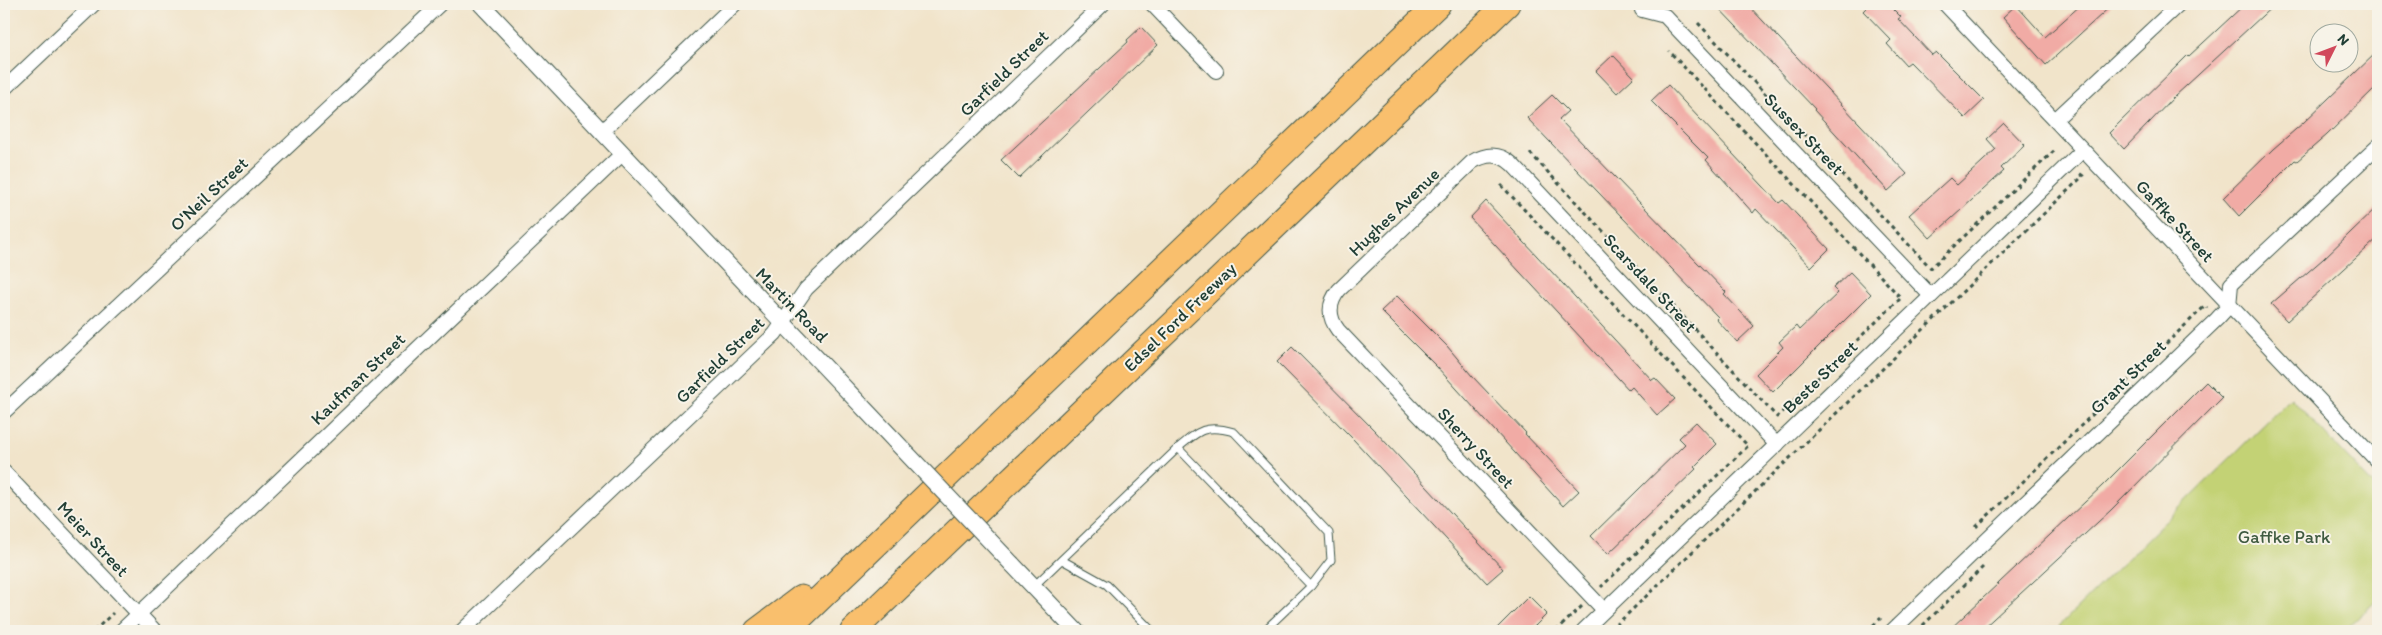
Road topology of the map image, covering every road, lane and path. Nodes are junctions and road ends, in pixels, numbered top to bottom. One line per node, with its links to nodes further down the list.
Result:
1 (94, 4): 15 (street)
2 (440, 4): 31 (street, O'Neil Street)
3 (481, 4): 17 (street, Martin Road)
4 (735, 4): 17 (street)
5 (1103, 4): 30 (street, Garfield Street)
6 (1152, 4): 14 (street)
7 (1438, 4): 37 (highway)
8 (1507, 4): 53 (highway, Edsel Ford Freeway)
9 (1946, 4): 16 (street, Gaffke Street)
10 (2180, 4): 16 (street)
11 (1642, 10): 26 (street, Sussex Street)
12 (1698, 23): 19 (path)
13 (1669, 50): 21 (path)
14 (1216, 71)
15 (4, 89)
16 (2055, 120): 20 (street, Gaffke Street)
17 (601, 132): 22 (street, Martin Road)
18 (2378, 146): 28 (street)
19 (2056, 149)
20 (2084, 150): 26 (street, Beste Street); 28 (street, Gaffke Street)
21 (1530, 152)
22 (622, 154): 30 (street, Martin Road); 45 (street, Kaufman Street)
23 (1491, 155): 27 (street, Hughes Avenue); 32 (street, Scarsdale Street)
24 (2079, 173): 59 (path)
25 (1501, 185): 41 (path)
26 (1931, 296): 32 (street, Beste Street)
27 (1331, 306): 43 (street, Sherry Street)
28 (2229, 306): 34 (street, Gaffke Street); 61 (street, Grant Street)
29 (2208, 309): 36 (path)
30 (783, 324): 39 (street, Martin Road, bridge); 50 (street, Garfield Street)
31 (4, 412)
32 (1777, 445): 43 (street, Beste Street)
33 (1178, 448): 38 (lane); 40 (lane); 40 (lane)
34 (2378, 462)
35 (4, 472): 45 (street, Meier Street)
36 (1975, 527)
37 (889, 532): 51 (highway); 52 (highway)
38 (1062, 560): 39 (lane); 55 (lane)
39 (1034, 586): 54 (street, Martin Road)
40 (1311, 586): 56 (lane)
41 (1601, 588)
42 (1583, 605): 57 (path)
43 (1604, 610): 58 (street, Beste Street)
44 (113, 613): 47 (path)
45 (139, 614): 48 (street, Kaufman Street); 49 (street, Meier Street)
46 (1882, 617): 60 (path)
47 (94, 631)
48 (121, 631)
49 (154, 631)
50 (462, 631)
51 (757, 631)
52 (786, 631)
53 (854, 631)
54 (1076, 631)
55 (1152, 631)
56 (1264, 631)
57 (1556, 631)
58 (1582, 631)
59 (1610, 631)
60 (1867, 631)
61 (1892, 631)

